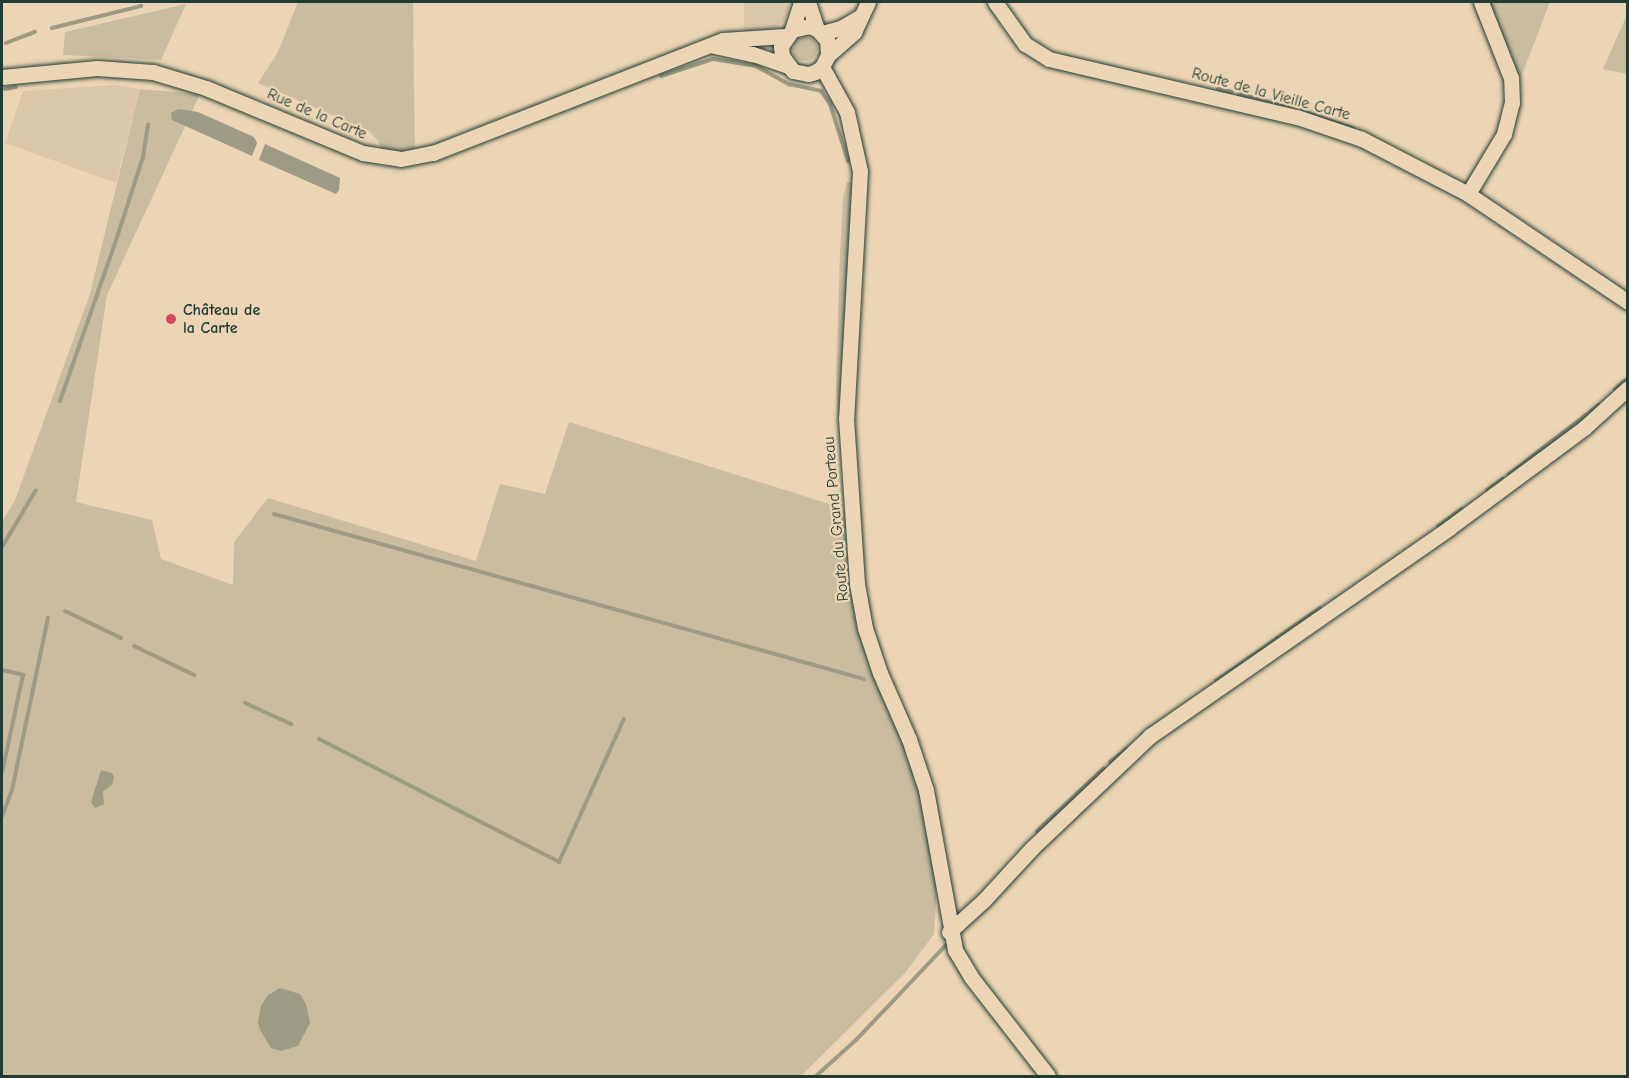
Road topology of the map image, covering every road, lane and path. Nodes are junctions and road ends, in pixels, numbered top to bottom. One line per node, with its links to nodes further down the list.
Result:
1 (801, 2): 8 (street)
2 (808, 2): 7 (street)
3 (868, 2): 6 (street)
4 (995, 2): 13 (street, Route de la Vieille Carte)
5 (1481, 2): 13 (street)
6 (859, 17): 7 (street); 10 (street)
7 (820, 31): 8 (street); 10 (street)
8 (788, 33): 9 (street, Rue de la Carte); 11 (street)
9 (711, 45): 11 (street); 12 (street, Rue de la Carte)
10 (825, 61): 11 (street); 16 (street, Route du Grand Porteau)
11 (787, 66)
12 (2, 77)
13 (1468, 194): 14 (street, Route de la Vieille Carte)
14 (1628, 302)
15 (1628, 388): 16 (street)
16 (949, 932): 17 (street, Route du Grand Porteau)
17 (1048, 1077)

